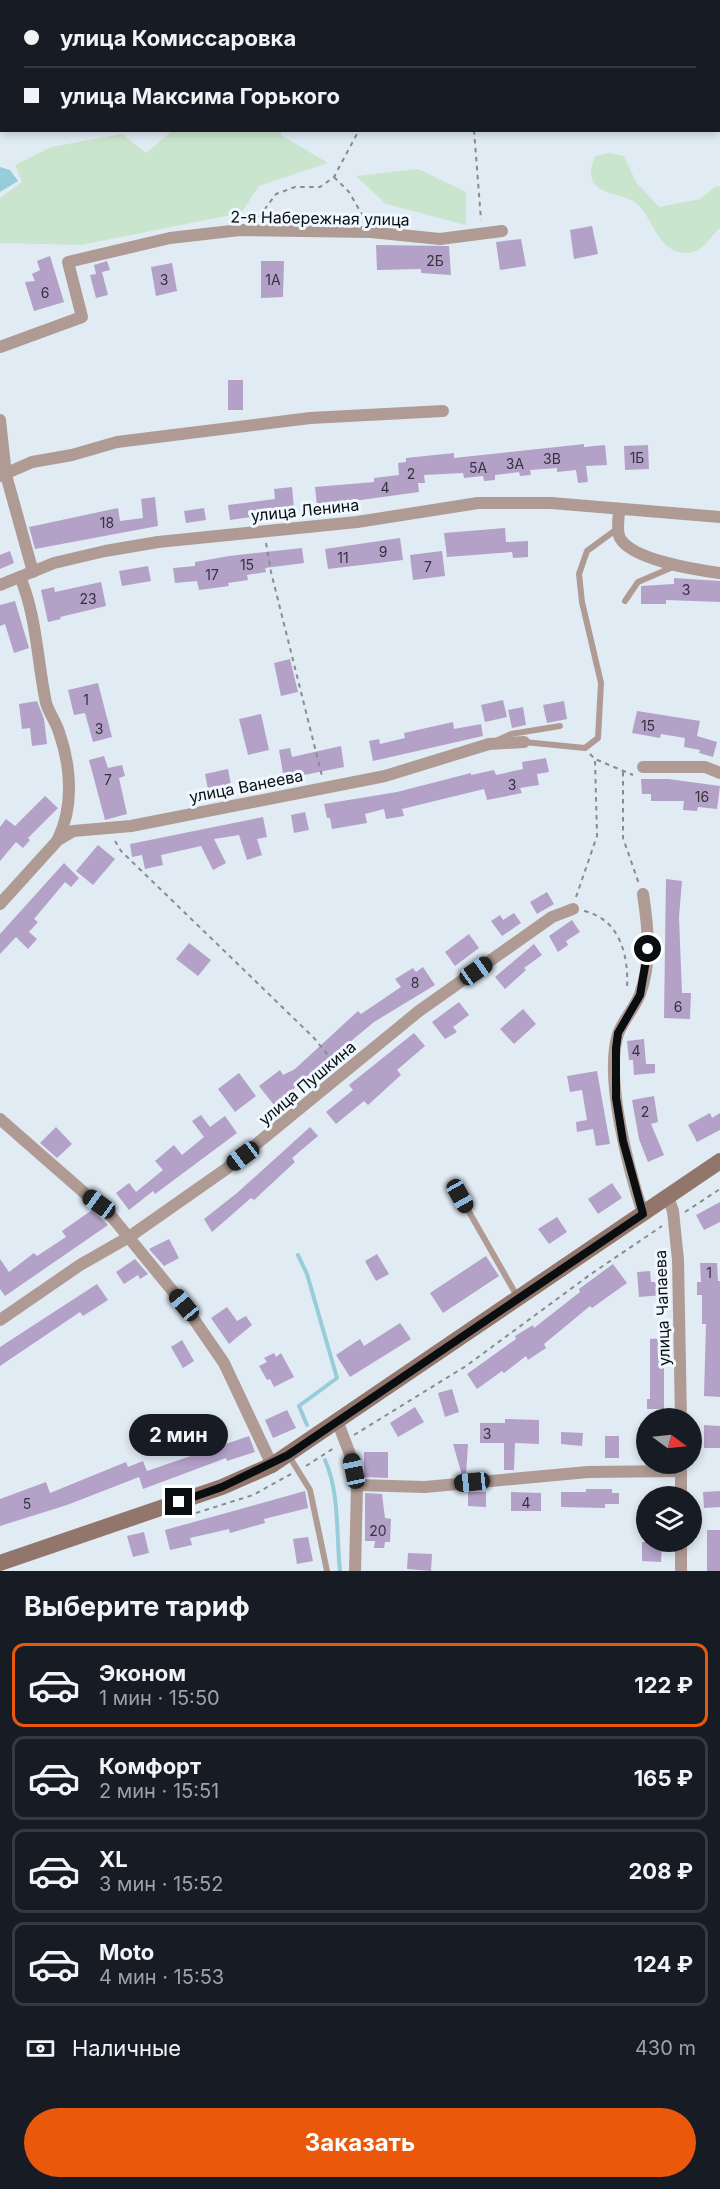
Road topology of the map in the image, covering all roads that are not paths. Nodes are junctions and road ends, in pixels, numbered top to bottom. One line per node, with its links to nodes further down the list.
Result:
1 (502, 231): 2 (street, 2-я Набережная улица)
2 (0, 347)
3 (443, 411): 5 (street)
4 (0, 420): 5 (street)
5 (3, 476): 10 (street)
6 (619, 510): 7 (street, улица Ленина); 8 (street); 10 (street, улица Ленина)
7 (720, 517)
8 (618, 528): 9 (street); 16 (lane)
9 (674, 566): 11 (street); 14 (lane)
10 (33, 572): 12 (street, улица Ленина)
11 (720, 573)
12 (20, 577): 13 (street, улица Ленина); 20 (street)
13 (0, 585)
14 (625, 601)
15 (560, 726): 17 (lane)
16 (524, 742): 17 (street, улица Ванеева)
17 (489, 744): 21 (street, улица Ванеева)
18 (643, 767): 19 (street)
19 (720, 772)
20 (70, 806): 21 (street); 22 (street)
21 (90, 828): 22 (street, улица Ванеева)
22 (58, 840): 24 (street, улица Ванеева)
23 (642, 894): 30 (street)
24 (0, 904)
25 (573, 909): 31 (street, улица Пушкина)
26 (0, 1119): 31 (street)
27 (720, 1161): 29 (street)
28 (460, 1196): 32 (lane)
29 (668, 1197): 30 (street); 34 (street, улица Чапаева)
30 (643, 1214): 32 (street)
31 (129, 1237): 33 (street, улица Пушкина); 37 (street)
32 (518, 1299): 35 (street)
33 (0, 1320)
34 (681, 1408)
35 (338, 1423): 36 (street); 39 (street)
36 (288, 1455): 37 (street); 42 (lane)
37 (272, 1465): 41 (street)
38 (636, 1469): 39 (street)
39 (357, 1485): 43 (street)
40 (681, 1552): 44 (street)
41 (0, 1563)
42 (327, 1571)
43 (355, 1571)
44 (681, 1571)

